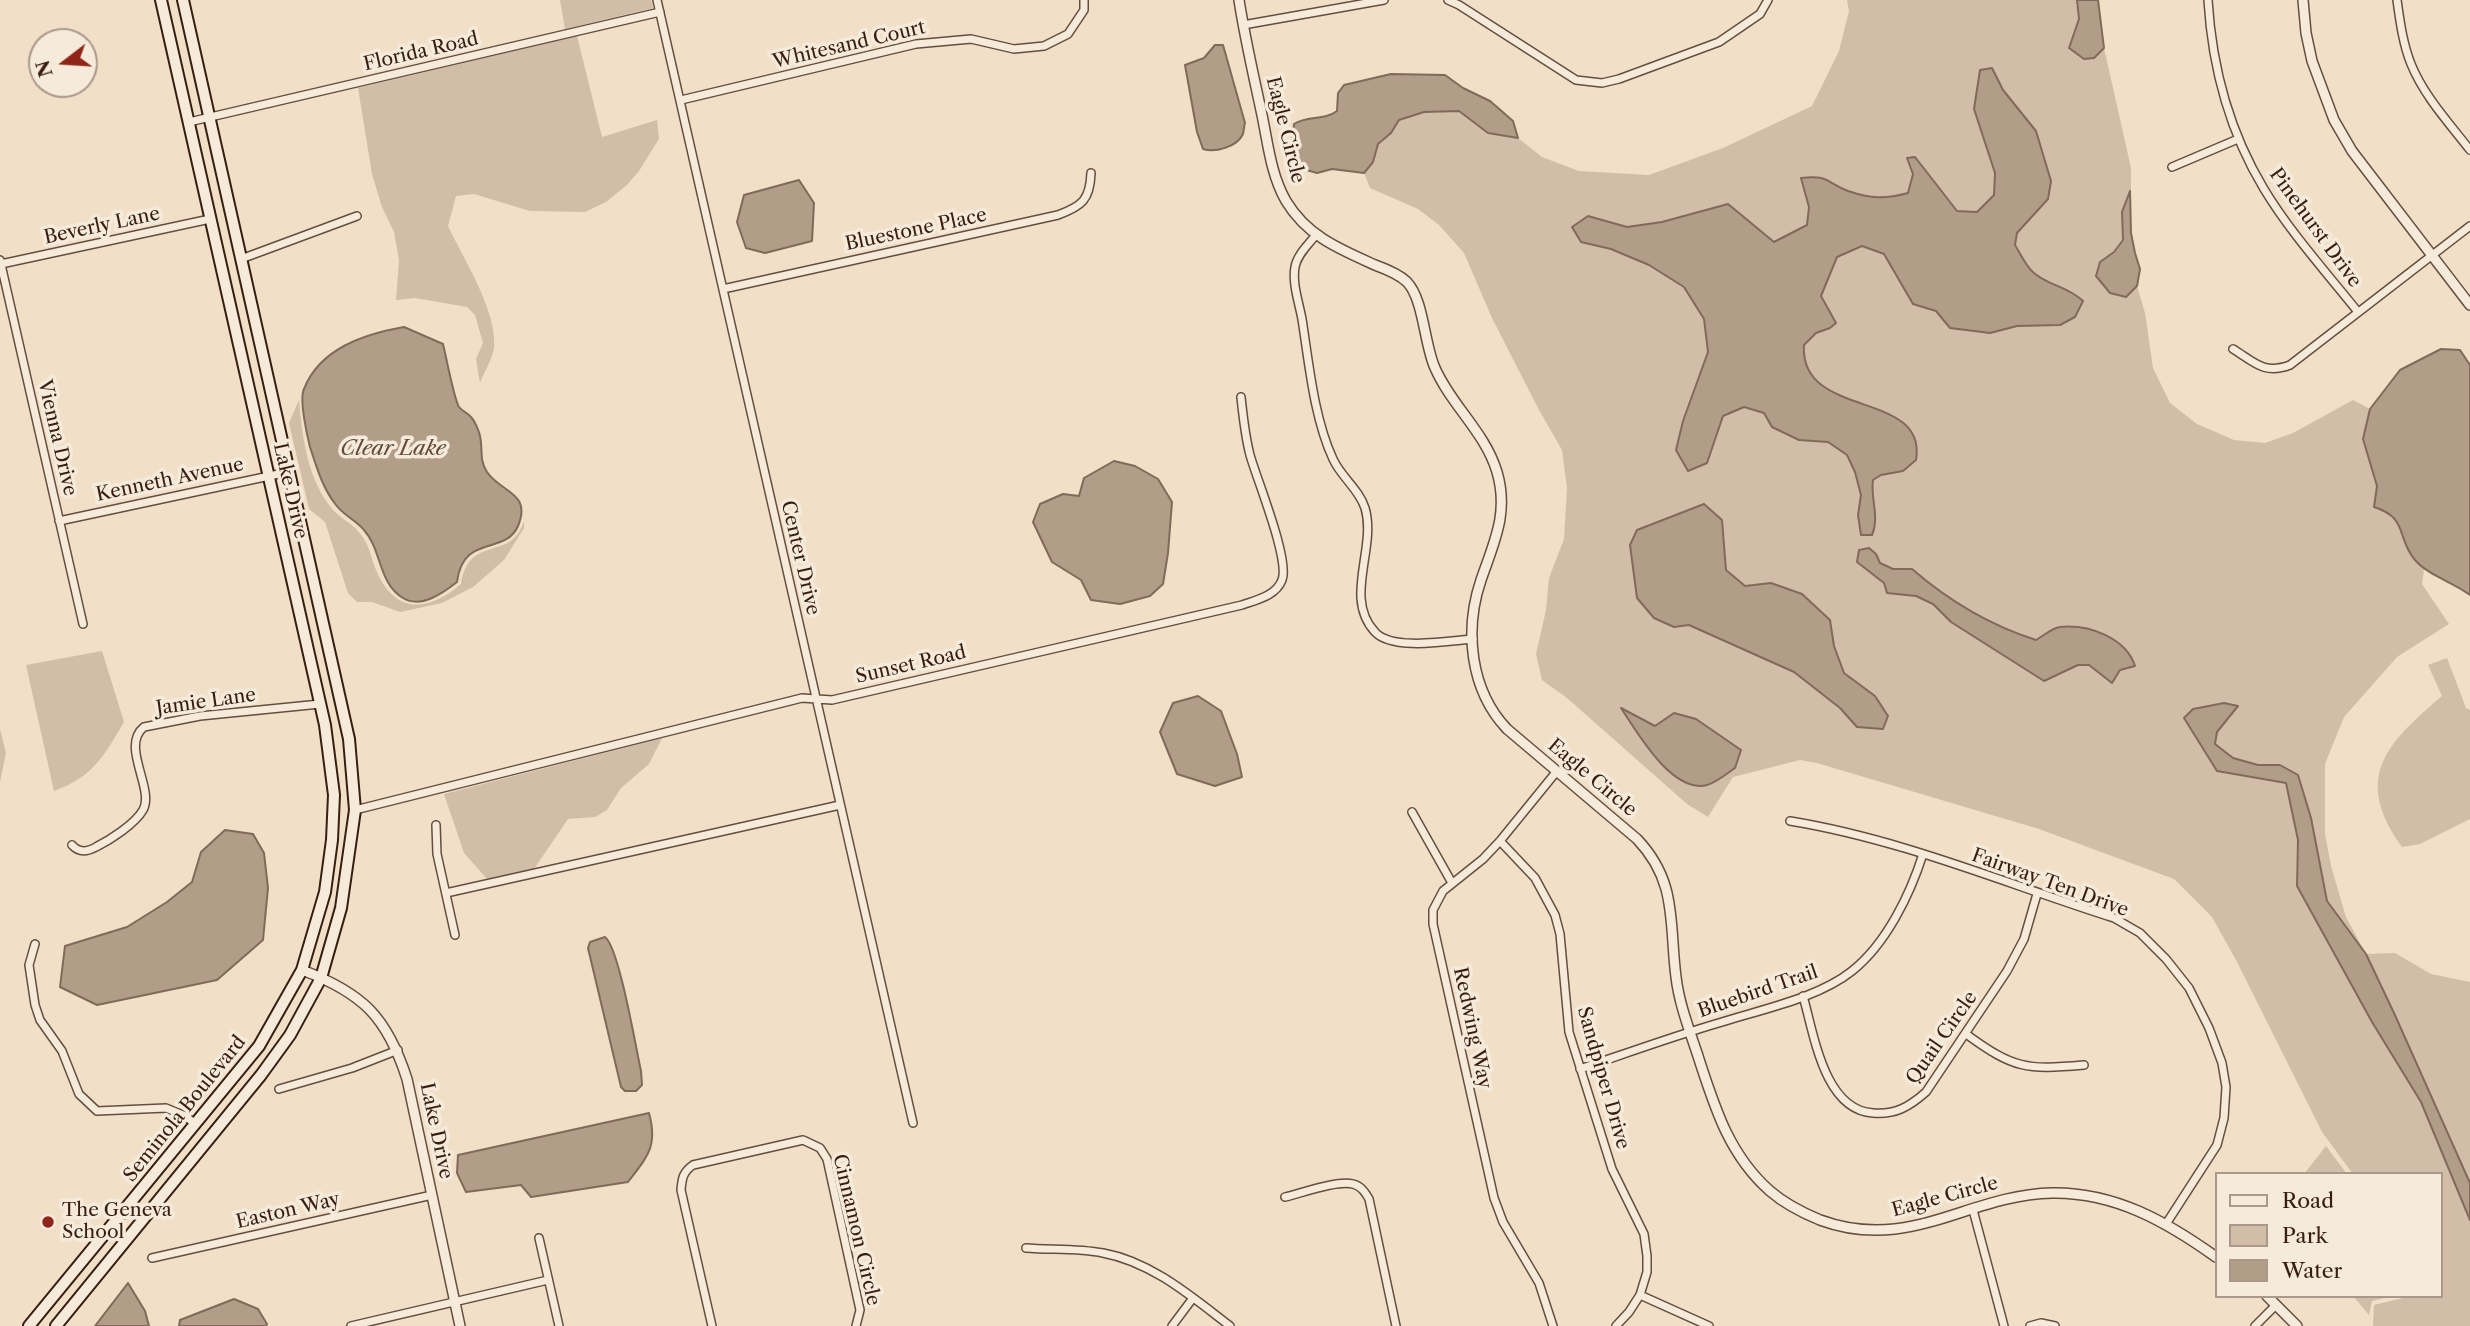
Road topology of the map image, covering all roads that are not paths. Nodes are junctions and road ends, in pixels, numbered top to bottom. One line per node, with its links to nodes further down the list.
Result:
1 (161, 0): 16 (main road, Lake Drive)
2 (183, 0): 15 (main road, Lake Drive)
3 (657, 0): 12 (street, Center Drive)
4 (1084, 0): 14 (street, Whitesand Court)
5 (1239, 0): 13 (street, Eagle Circle)
6 (1384, 0): 13 (street)
7 (1448, 0): 8 (street)
8 (1768, 0)
9 (2208, 0): 17 (street, Pinehurst Drive)
10 (2303, 0): 25 (street)
11 (2397, 0): 18 (street)
12 (660, 12): 14 (street, Center Drive); 15 (street, Florida Road)
13 (1243, 25): 24 (street, Eagle Circle)
14 (681, 100): 28 (street, Center Drive)
15 (211, 118): 16 (street, Florida Road); 26 (main road, Lake Drive)
16 (189, 122): 22 (main road, Lake Drive)
17 (2238, 139): 19 (street); 30 (street, Pinehurst Drive)
18 (2470, 150)
19 (2172, 166)
20 (1091, 173): 28 (street, Bluestone Place)
21 (357, 216): 26 (street)
22 (210, 219): 27 (street, Beverly Lane); 34 (main road, Lake Drive)
23 (2470, 226): 25 (street)
24 (1315, 236): 37 (street, Eagle Circle); 37 (street)
25 (2432, 256): 29 (street); 30 (street)
26 (241, 259): 33 (main road, Lake Drive)
27 (1, 262): 35 (street, Vienna Drive)
28 (723, 289): 38 (street, Center Drive)
29 (2470, 305)
30 (2358, 312): 31 (street)
31 (2233, 349)
32 (1241, 397): 38 (street, Sunset Road)
33 (288, 472): 34 (street, Kenneth Avenue); 42 (main road, Lake Drive)
34 (268, 475): 35 (street, Kenneth Avenue); 39 (main road, Lake Drive)
35 (59, 521): 36 (street, Vienna Drive)
36 (83, 624)
37 (1473, 639): 40 (street, Eagle Circle)
38 (816, 699): 41 (street, Center Drive); 42 (street, Sunset Road)
39 (320, 704): 47 (street, Jamie Lane); 54 (main road, Lake Drive)
40 (1557, 771): 46 (street, Redwing Way); 57 (street, Eagle Circle)
41 (840, 805): 50 (street); 63 (street, Center Drive)
42 (355, 810): 55 (main road, Lake Drive)
43 (1412, 811): 49 (street)
44 (1790, 821): 48 (street, Fairway Ten Drive)
45 (436, 825): 50 (street)
46 (1500, 841): 49 (street, Redwing Way); 61 (street, Sandpiper Drive)
47 (72, 845)
48 (1923, 854): 51 (street, Fairway Ten Drive); 56 (street, Bluebird Trail)
49 (1452, 883): 89 (street, Redwing Way)
50 (446, 893): 52 (street)
51 (2037, 894): 58 (street, Quail Circle); 68 (street, Fairway Ten Drive)
52 (455, 934)
53 (35, 944): 64 (street)
54 (302, 970): 55 (street, Lake Drive); 64 (main road, Seminola Boulevard)
55 (321, 978): 59 (street, Lake Drive); 80 (main road, Seminola Boulevard)
56 (1804, 996): 57 (street, Bluebird Trail); 58 (street, Quail Circle)
57 (1690, 1032): 61 (street, Bluebird Trail); 67 (street, Eagle Circle)
58 (1966, 1034): 60 (street)
59 (398, 1051): 62 (street); 65 (street, Lake Drive)
60 (2084, 1065)
61 (1580, 1069): 74 (street, Sandpiper Drive)
62 (279, 1089)
63 (913, 1123)
64 (196, 1124): 79 (main road, Seminola Boulevard)
65 (432, 1195): 72 (street, Easton Way); 77 (street, Lake Drive)
66 (1285, 1196): 88 (street)
67 (1973, 1210): 68 (street, Eagle Circle); 92 (street)
68 (2166, 1224): 71 (street, Eagle Circle)
69 (539, 1238): 73 (street)
70 (1026, 1248): 75 (street)
71 (2214, 1256)
72 (152, 1258)
73 (548, 1280): 77 (street); 83 (street)
74 (1640, 1295): 90 (street, Sandpiper Drive); 91 (street)
75 (1193, 1298): 86 (street); 87 (street)
76 (2269, 1298): 78 (street)
77 (455, 1301): 81 (street); 82 (street, Lake Drive)
78 (2276, 1305): 95 (street); 96 (street)
79 (29, 1326)
80 (56, 1326)
81 (351, 1326)
82 (460, 1326)
83 (559, 1326)
84 (712, 1326): 85 (street, Cinnamon Circle)
85 (856, 1326)
86 (1172, 1326)
87 (1230, 1326)
88 (1396, 1326)
89 (1553, 1326)
90 (1616, 1326)
91 (1709, 1326)
92 (2004, 1326)
93 (2030, 1326): 94 (street)
94 (2055, 1326)
95 (2255, 1326)
96 (2297, 1326)

